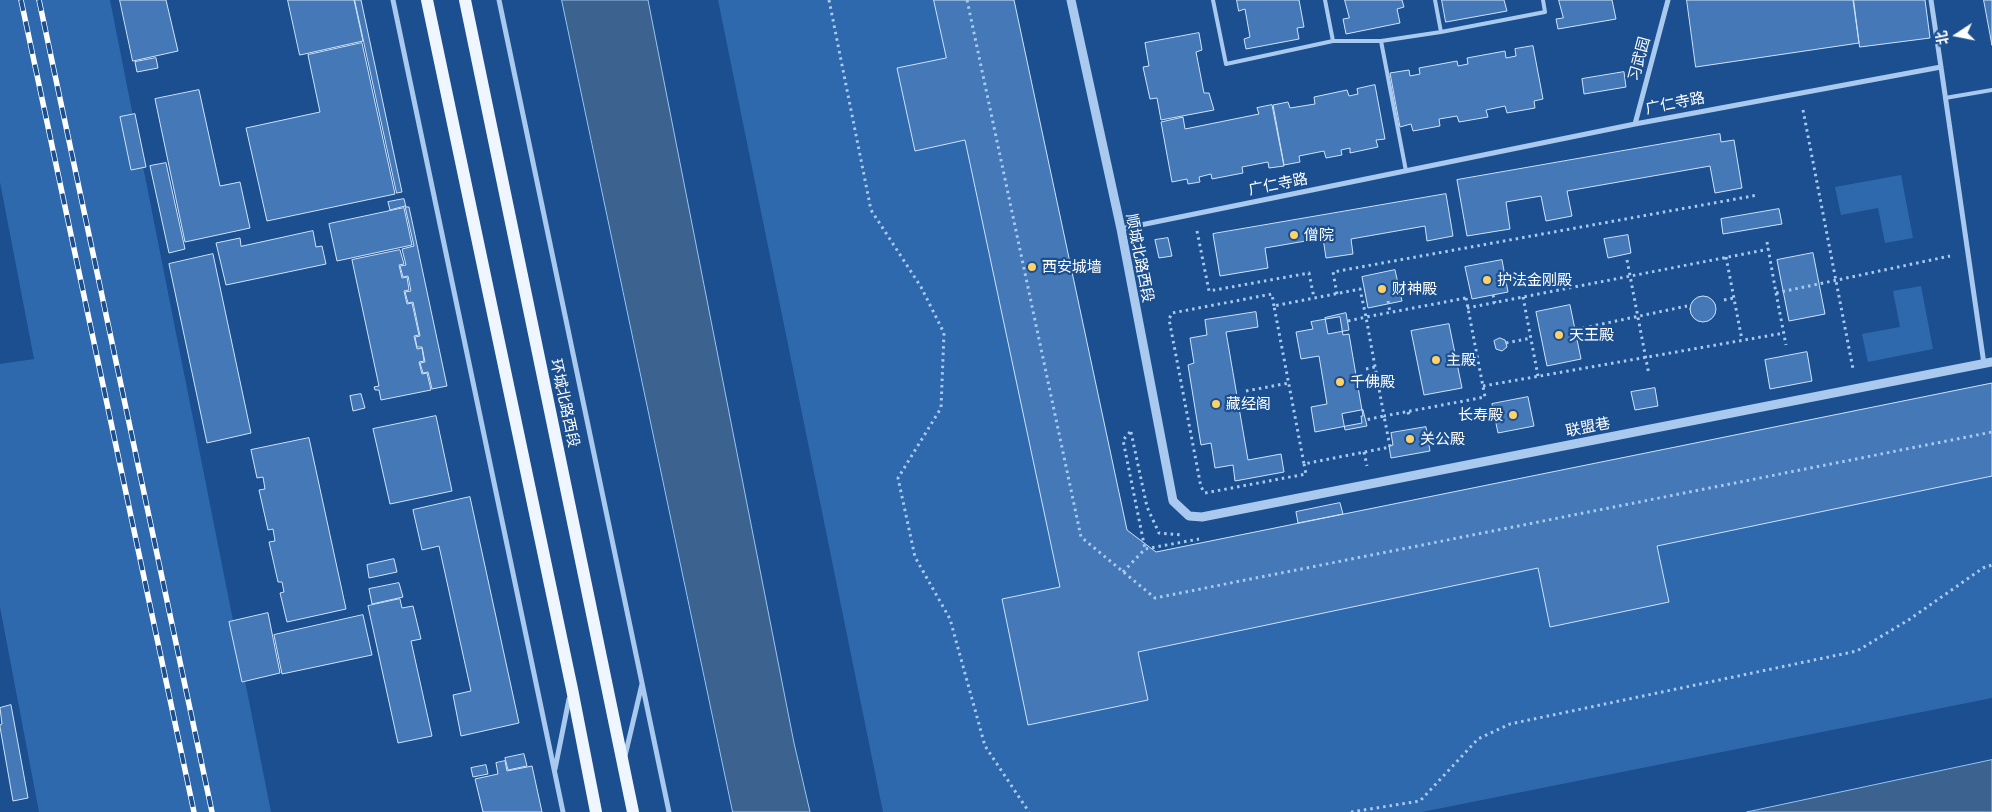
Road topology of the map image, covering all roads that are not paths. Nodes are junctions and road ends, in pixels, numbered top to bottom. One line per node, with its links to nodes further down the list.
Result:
1 (393, 0): 26 (street)
2 (427, 0): 24 (main road)
3 (465, 0): 25 (main road, 环城北路西段)
4 (499, 0): 23 (street)
5 (1071, 0): 20 (street, 顺城北路西段)
6 (1213, 0): 14 (lane)
7 (1325, 0): 14 (lane)
8 (1435, 0): 12 (lane)
9 (1542, 0): 12 (lane)
10 (1668, 0): 18 (street, 习武园)
11 (1931, 0): 15 (street)
12 (1441, 32): 13 (lane)
13 (1382, 41): 14 (lane); 19 (lane)
14 (1333, 42)
15 (1941, 67): 17 (street); 18 (street, 广仁寺路)
16 (1992, 90): 17 (lane)
17 (1945, 98): 21 (street)
18 (1634, 124): 19 (street, 广仁寺路)
19 (1406, 171): 20 (street, 广仁寺路)
20 (1121, 229): 22 (street, 顺城北路西段)
21 (1988, 363): 22 (street, 联盟巷)
22 (1189, 516)
23 (642, 682): 25 (street); 30 (street)
24 (572, 689): 26 (street); 28 (main road)
25 (623, 764): 29 (main road, 环城北路西段)
26 (555, 771): 27 (street)
27 (563, 812)
28 (596, 812)
29 (633, 812)
30 (669, 812)

